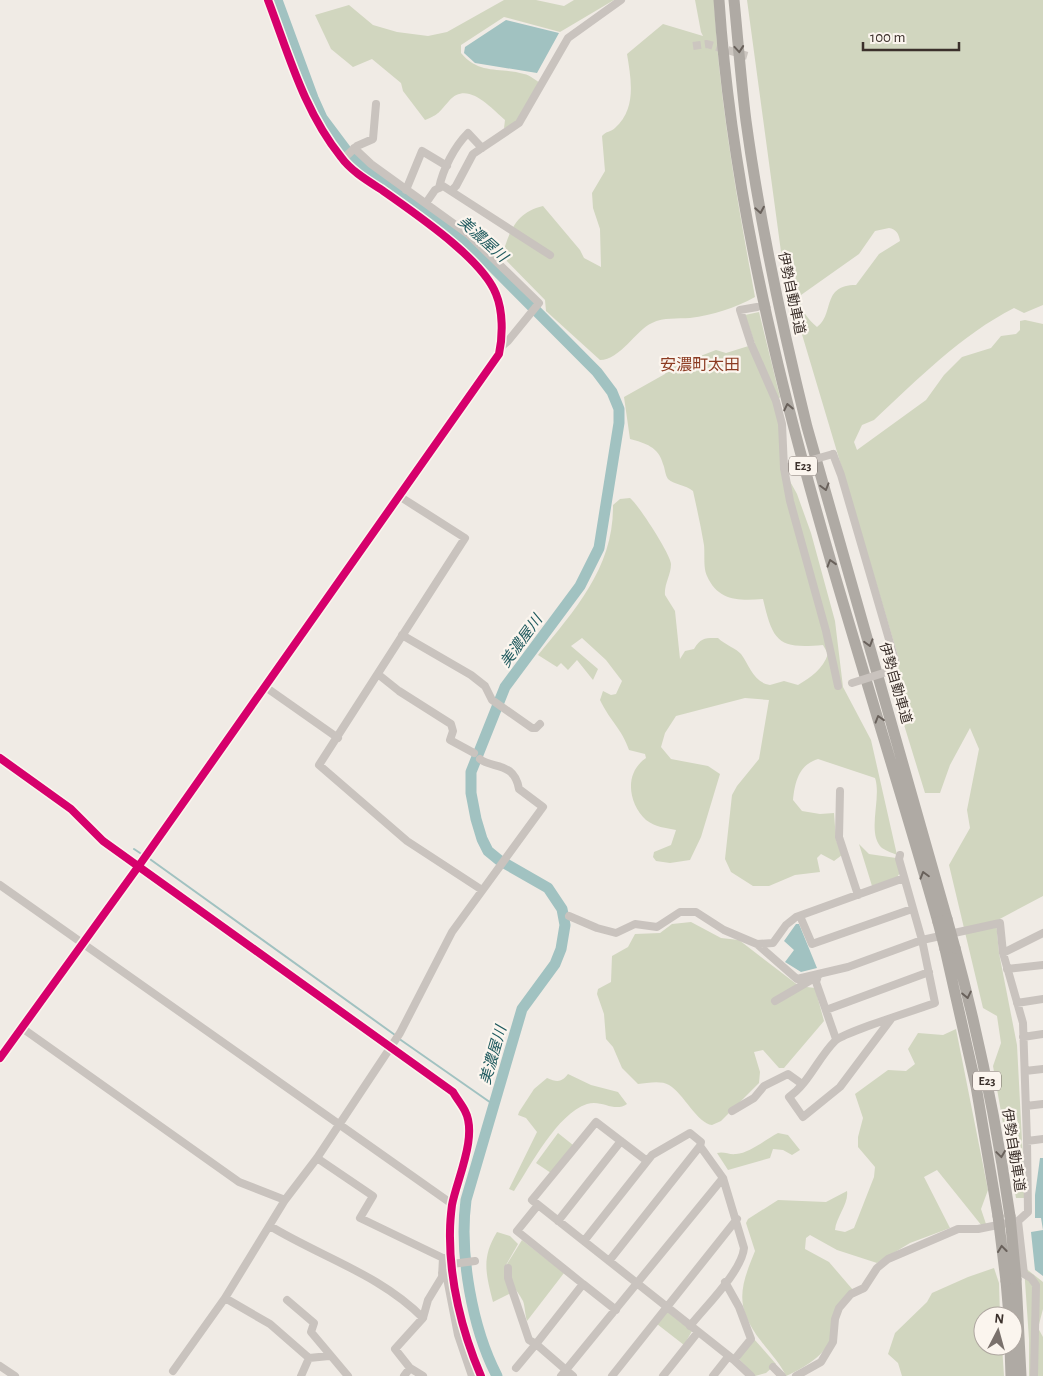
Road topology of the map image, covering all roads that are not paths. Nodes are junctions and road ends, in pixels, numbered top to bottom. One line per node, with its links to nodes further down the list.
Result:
1 (268, 0): 8 (street)
2 (621, 0): 6 (street)
3 (719, 0): 39 (highway, 伊勢自動車道 / E23, one-way to 3)
4 (734, 0): 39 (highway, 伊勢自動車道 / E23, one-way to 39)
5 (376, 104): 7 (street)
6 (482, 148): 9 (street); 12 (street)
7 (354, 149): 8 (street); 11 (street)
8 (343, 159): 16 (street)
9 (447, 166): 10 (street); 11 (street)
10 (438, 188): 12 (street); 13 (street)
11 (406, 190): 13 (street)
12 (451, 191): 14 (street)
13 (426, 203): 16 (street)
14 (550, 254)
15 (757, 307): 17 (street)
16 (500, 348): 18 (street)
17 (784, 468): 21 (street, bridge); 23 (street)
18 (399, 496): 19 (street); 22 (street)
19 (402, 634): 20 (street); 24 (street)
20 (379, 675): 25 (street); 26 (street)
21 (852, 683)
22 (264, 686): 25 (street); 31 (street)
23 (838, 686)
24 (540, 724)
25 (338, 738): 34 (street)
26 (474, 753)
27 (0, 758): 31 (street)
28 (480, 759): 34 (street)
29 (840, 791): 35 (street)
30 (900, 855): 32 (street)
31 (138, 867): 42 (street); 58 (street)
32 (904, 878): 35 (street); 36 (street)
33 (0, 885): 42 (street)
34 (482, 890): 58 (street)
35 (858, 895): 38 (street)
36 (912, 909): 38 (street); 41 (street)
37 (568, 916): 43 (street)
38 (800, 916): 43 (street)
39 (942, 921): 77 (highway, 伊勢自動車道 / E23, bridge)
40 (1043, 933): 44 (street)
41 (922, 940): 44 (street); 47 (street); 48 (street)
42 (82, 943): 54 (street); 66 (street)
43 (757, 944): 48 (street)
44 (1003, 953): 46 (street)
45 (1043, 964): 46 (street)
46 (1008, 969): 51 (street)
47 (929, 972): 52 (street); 53 (street)
48 (820, 975): 50 (street); 52 (street)
49 (1043, 999): 51 (street)
50 (775, 1001)
51 (1017, 1003): 56 (street)
52 (826, 1010): 57 (street)
53 (891, 1019): 57 (street); 62 (street)
54 (22, 1028): 59 (street); 74 (street)
55 (1043, 1034): 56 (street)
56 (1023, 1037): 61 (street)
57 (836, 1039): 62 (street)
58 (390, 1047): 66 (street); 75 (street)
59 (0, 1058)
60 (1043, 1069): 61 (street)
61 (1025, 1071): 64 (street)
62 (802, 1084): 65 (street)
63 (1043, 1104): 64 (street)
64 (1026, 1106): 68 (street)
65 (732, 1111)
66 (340, 1124): 71 (street); 75 (street)
67 (1043, 1139): 68 (street)
68 (1027, 1141): 77 (street)
69 (621, 1142): 72 (street); 76 (street); 79 (street)
70 (700, 1146): 72 (street); 73 (street); 84 (street)
71 (317, 1158): 74 (street); 82 (street)
72 (647, 1162): 81 (street)
73 (723, 1178): 78 (street); 90 (street)
74 (285, 1200): 80 (street)
75 (452, 1204): 82 (street)
76 (538, 1205): 79 (street); 89 (street)
77 (1009, 1218): 87 (highway, 伊勢自動車道 / E23, bridge); 99 (street); 124 (street)
78 (737, 1219): 88 (street); 94 (street)
79 (558, 1221): 81 (street)
80 (270, 1226): 91 (street); 96 (street)
81 (584, 1241): 84 (street)
82 (451, 1261): 83 (street); 86 (street); 118 (street)
83 (475, 1261)
84 (609, 1261): 90 (street)
85 (508, 1268): 101 (street)
86 (441, 1272): 96 (street); 117 (street)
87 (1011, 1280): 93 (highway, 伊勢自動車道 / E23); 126 (highway, 伊勢自動車道 / E23)
88 (725, 1282): 98 (street); 105 (street)
89 (583, 1284): 95 (street); 101 (street)
90 (638, 1284): 94 (street); 95 (street)
91 (225, 1298): 104 (street); 110 (street)
92 (287, 1300): 102 (street)
93 (1010, 1306)
94 (667, 1307): 98 (street); 119 (street)
95 (616, 1310): 111 (street)
96 (423, 1318): 108 (street)
97 (1043, 1325): 99 (street)
98 (690, 1326): 100 (street)
99 (1034, 1326): 127 (street)
100 (698, 1332): 105 (street); 120 (street)
101 (536, 1344): 109 (street); 111 (street)
102 (330, 1356): 104 (street); 114 (street)
103 (1010, 1356): 125 (highway)
104 (309, 1358): 113 (street)
105 (731, 1358): 121 (street); 122 (street)
106 (0, 1366): 112 (street)
107 (773, 1367): 123 (street)
108 (410, 1368): 115 (street); 116 (street)
109 (516, 1368)
110 (172, 1371)
111 (567, 1374)
112 (15, 1376)
113 (301, 1376)
114 (348, 1376)
115 (404, 1376)
116 (423, 1376)
117 (472, 1376)
118 (481, 1376)
119 (612, 1376)
120 (662, 1376)
121 (713, 1376)
122 (751, 1376)
123 (782, 1376)
124 (796, 1376)
125 (1011, 1376)
126 (1021, 1376)
127 (1034, 1376)

